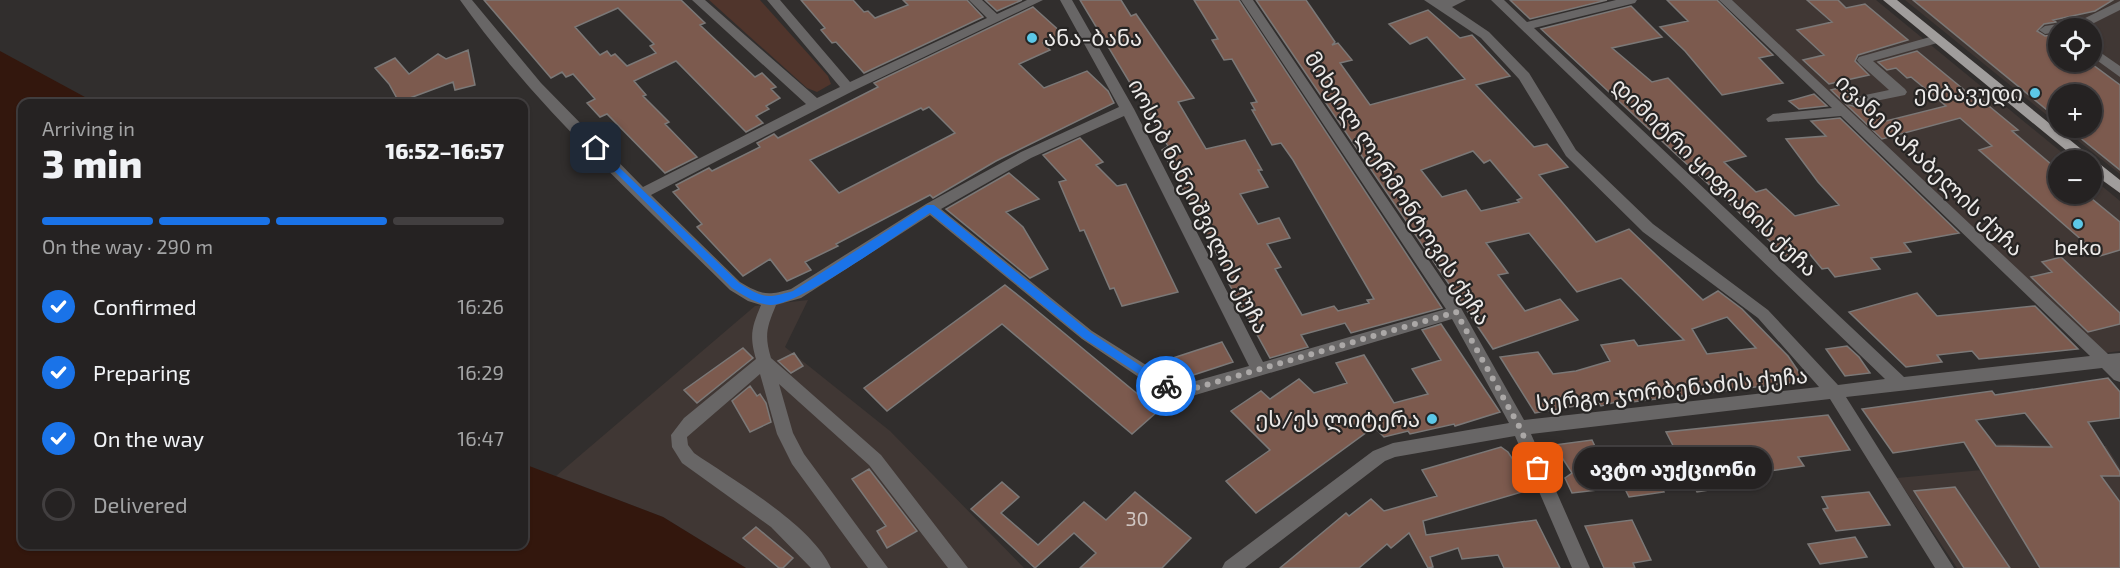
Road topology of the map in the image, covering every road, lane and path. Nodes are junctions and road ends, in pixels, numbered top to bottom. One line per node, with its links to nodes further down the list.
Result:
1 (466, 0): 30 (street)
2 (698, 0): 23 (street)
3 (773, 0): 21 (street)
4 (975, 0): 15 (street)
5 (1037, 0): 15 (street)
6 (1066, 0): 24 (street, იოსებ ნანეიშვილის ქუჩა)
7 (1247, 0): 33 (street, მიხეილ ლერმონტოვის ქუჩა)
8 (1460, 0): 13 (street)
9 (1497, 0): 16 (street, დიმიტრი ყიფიანის ქუჩა)
10 (1631, 0): 16 (street)
11 (1725, 0): 25 (street, ივანე მაჩაბელის ქუჩა)
12 (1890, 0): 18 (main road)
13 (1436, 3): 39 (street)
14 (2120, 4): 17 (street)
15 (995, 19): 21 (street)
16 (1527, 26): 38 (street, დიმიტრი ყიფიანის ქუჩა)
17 (2045, 30)
18 (1937, 39): 22 (street); 27 (main road)
19 (2102, 59): 20 (street)
20 (2120, 73)
21 (848, 87): 23 (street)
22 (1856, 101)
23 (815, 104): 30 (street)
24 (1127, 110): 31 (street); 36 (street, იოსებ ნანეიშვილის ქუჩა)
25 (1844, 111): 26 (street); 34 (street, ივანე მაჩაბელის ქუჩა)
26 (1773, 119)
27 (2074, 150)
28 (2102, 173): 29 (main road)
29 (2120, 188)
30 (641, 194): 32 (street)
31 (931, 208): 32 (street); 36 (street)
32 (771, 301): 35 (street)
33 (1456, 312): 36 (street); 40 (street, მიხეილ ლერმონტოვის ქუჩა)
34 (2113, 360): 37 (street, ივანე მაჩაბელის ქუჩა); 38 (street, სერგო ჯორბენაძის ქუჩა)
35 (764, 361): 41 (street); 42 (street); 43 (street)
36 (1259, 369)
37 (2120, 375)
38 (1902, 385): 39 (street, სერგო ჯორბენაძის ქუჩა)
39 (1835, 393): 40 (street, სერგო ჯორბენაძის ქუჩა); 46 (street)
40 (1520, 428): 44 (street, სერგო ჯორბენაძის ქუჩა); 45 (street, მიხეილ ლერმონტოვის ქუჩა)
41 (822, 568)
42 (879, 568)
43 (959, 568)
44 (1231, 568)
45 (1581, 568)
46 (1946, 568)

